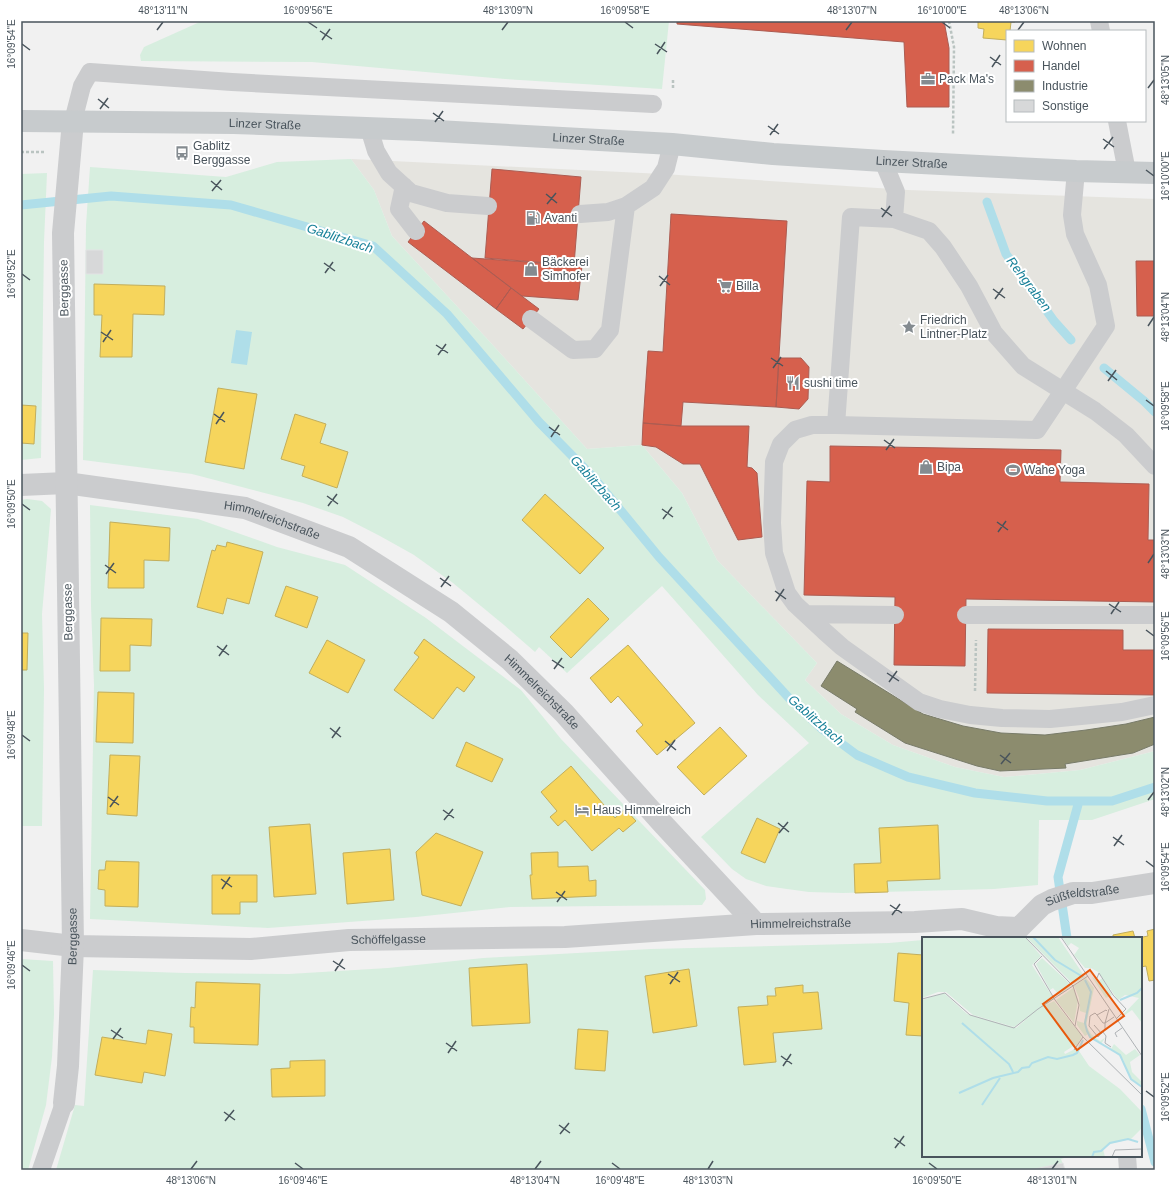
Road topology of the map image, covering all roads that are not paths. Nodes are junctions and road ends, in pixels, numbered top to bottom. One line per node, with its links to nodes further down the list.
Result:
1 (653, 104): 3 (lane)
2 (21, 121): 3 (main road, Linzer Straße)
3 (73, 121): 5 (main road, Linzer Straße); 21 (street, Berggasse)
4 (1117, 122): 9 (lane)
5 (369, 128): 6 (main road, Linzer Straße); 11 (lane)
6 (672, 144): 7 (main road, Linzer Straße); 13 (lane)
7 (883, 161): 8 (main road, Linzer Straße); 15 (lane)
8 (1076, 171): 9 (main road, Linzer Straße); 18 (lane)
9 (1126, 172): 10 (main road, Linzer Straße)
10 (1155, 173)
11 (404, 186): 12 (lane); 16 (lane)
12 (488, 206)
13 (626, 206): 14 (lane); 17 (lane)
14 (580, 214)
15 (894, 219): 18 (lane); 19 (lane)
16 (416, 231)
17 (531, 319)
18 (1063, 391): 19 (lane); 20 (lane)
19 (836, 425): 23 (lane)
20 (1155, 466)
21 (66, 483): 22 (street, Himmelreichstraße); 29 (street, Himmelreichstraße); 32 (street, Berggasse)
22 (21, 485)
23 (806, 614): 24 (lane); 27 (lane)
24 (895, 615)
25 (971, 615): 26 (lane)
26 (1155, 615)
27 (1155, 705)
28 (1155, 883): 30 (street, Süßfeldstraße)
29 (756, 924): 30 (street, Himmelreichstraße); 32 (street, Schöffelgasse)
30 (1022, 933)
31 (21, 940): 32 (street, Schöffelgasse)
32 (73, 946): 33 (street, Berggasse)
33 (64, 1103): 35 (lane)
34 (1127, 1157): 36 (lane)
35 (41, 1170)
36 (1128, 1170)

